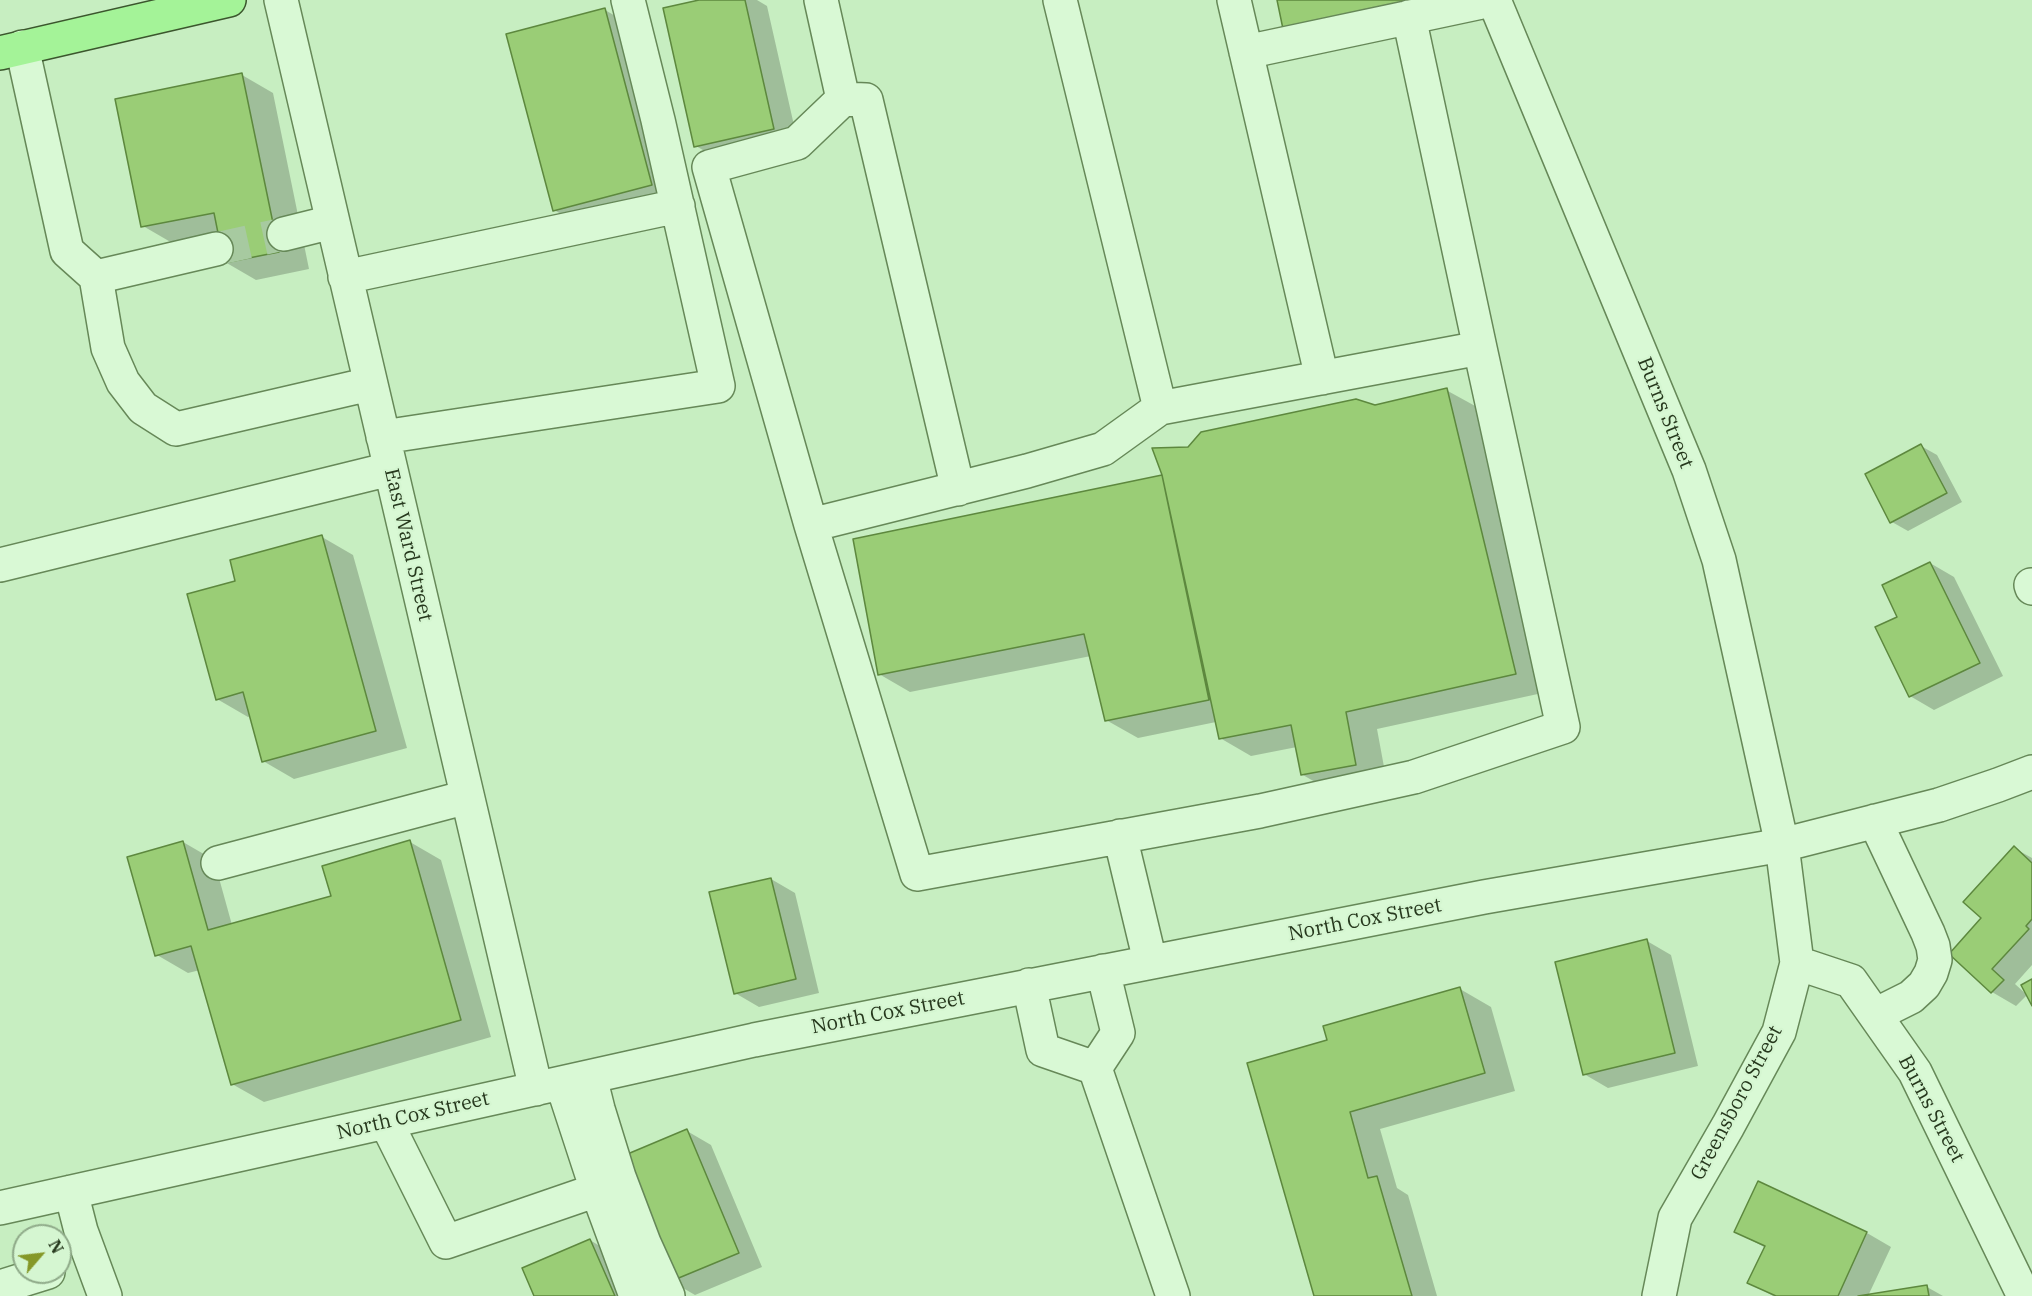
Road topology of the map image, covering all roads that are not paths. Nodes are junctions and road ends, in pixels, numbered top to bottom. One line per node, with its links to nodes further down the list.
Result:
1 (229, 0): 9 (main road)
2 (281, 0): 13 (street, East Ward Street)
3 (628, 0): 12 (street)
4 (821, 0): 11 (street)
5 (1060, 0): 21 (street)
6 (1234, 0): 10 (street)
7 (1492, 0): 8 (street); 31 (street, Burns Street)
8 (1408, 17): 10 (street); 18 (street)
9 (11, 50): 16 (street)
10 (1246, 52): 19 (street)
11 (843, 99): 24 (street); 25 (street)
12 (678, 206): 17 (street); 22 (street)
13 (332, 222): 14 (street); 17 (street, East Ward Street)
14 (284, 234)
15 (216, 249): 16 (street)
16 (96, 277): 20 (street)
17 (345, 277): 20 (street, East Ward Street)
18 (1480, 348): 19 (street); 30 (street)
19 (1322, 378): 21 (street)
20 (370, 384): 22 (street, East Ward Street)
21 (1160, 408): 24 (street)
22 (383, 437): 23 (street, East Ward Street)
23 (390, 470): 26 (street); 28 (street, East Ward Street)
24 (958, 489): 25 (street)
25 (811, 525): 30 (street)
26 (0, 565)
27 (2032, 772): 29 (street)
28 (467, 797): 32 (street); 39 (street, East Ward Street)
29 (1875, 821): 31 (street); 37 (street)
30 (1120, 836): 33 (street)
31 (1782, 844): 33 (street, North Cox Street); 34 (street, Greensboro Street)
32 (218, 863)
33 (1150, 962): 35 (street, North Cox Street)
34 (1797, 963): 37 (street, Burns Street); 49 (street, Greensboro Street)
35 (1103, 971): 36 (street, North Cox Street); 38 (street)
36 (1029, 985): 38 (street); 39 (street, North Cox Street)
37 (1875, 1015): 50 (street, Burns Street)
38 (1095, 1068): 48 (street)
39 (563, 1083): 40 (street, North Cox Street); 41 (street); 47 (street)
40 (386, 1122): 41 (street); 42 (street, North Cox Street)
41 (597, 1190): 46 (street)
42 (71, 1192): 43 (street, North Cox Street); 44 (street)
43 (0, 1208)
44 (75, 1261): 45 (street)
45 (105, 1296)
46 (636, 1296)
47 (668, 1296)
48 (1173, 1296)
49 (1659, 1296)
50 (2024, 1296)

